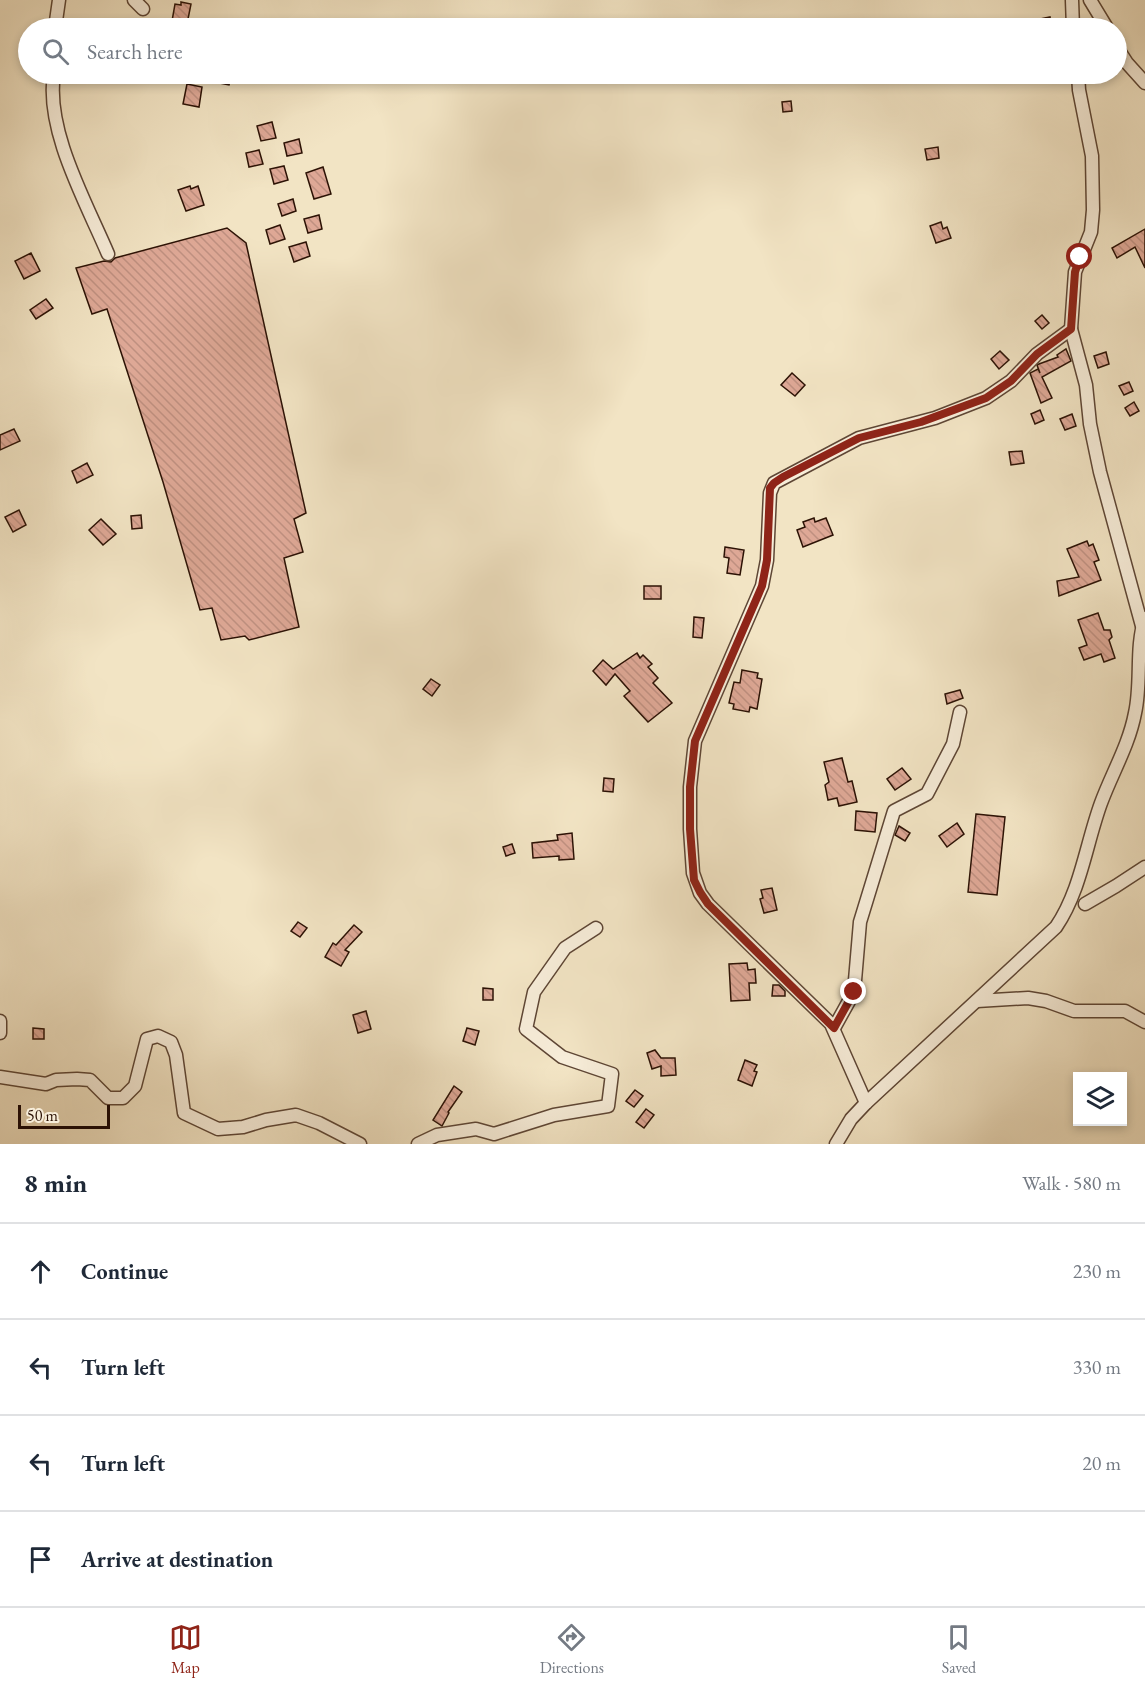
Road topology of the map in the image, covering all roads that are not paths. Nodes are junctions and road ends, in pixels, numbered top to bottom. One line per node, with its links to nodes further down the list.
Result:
1 (59, 0): 4 (street)
2 (1071, 0): 5 (street)
3 (1090, 0): 6 (street)
4 (56, 18)
5 (1072, 18)
6 (1101, 18)
7 (1127, 63): 8 (street)
8 (1145, 83)
9 (52, 84): 11 (street)
10 (1079, 84): 12 (street)
11 (108, 254)
12 (1071, 329): 13 (street); 21 (street)
13 (1144, 622): 18 (street)
14 (960, 712): 21 (street)
15 (1145, 867): 16 (street)
16 (1085, 904)
17 (596, 928): 25 (street)
18 (977, 1001): 20 (street); 24 (street)
19 (0, 1021): 22 (street)
20 (1145, 1022)
21 (834, 1028): 24 (street)
22 (0, 1033)
23 (0, 1077): 26 (street)
24 (866, 1102): 28 (street)
25 (494, 1139): 27 (street)
26 (360, 1144)
27 (418, 1144)
28 (836, 1144)

